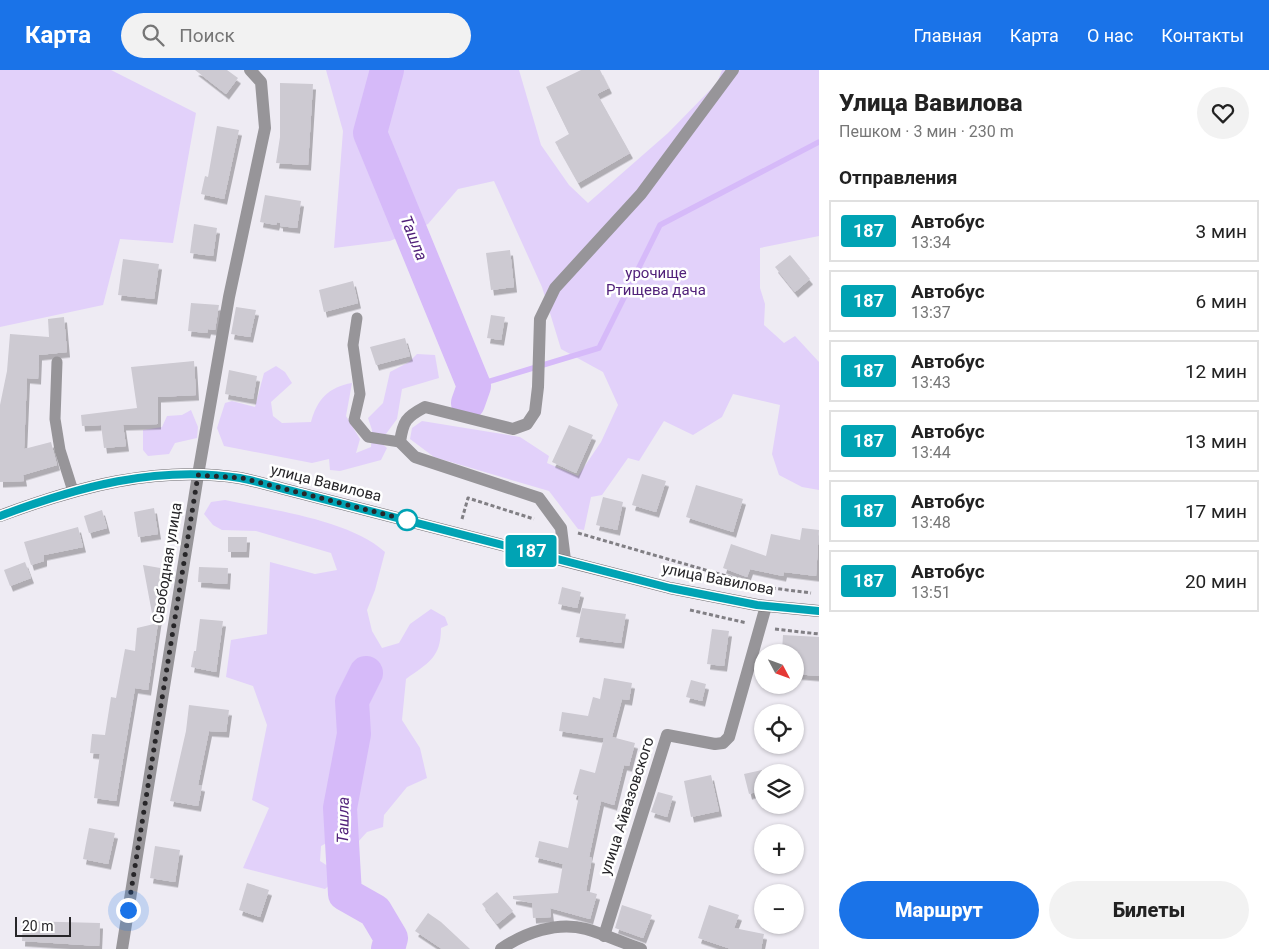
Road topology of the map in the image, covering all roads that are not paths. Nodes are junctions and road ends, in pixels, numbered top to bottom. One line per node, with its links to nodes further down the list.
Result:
1 (250, 70): 6 (street, Свободная улица)
2 (734, 70): 5 (street)
3 (357, 318): 5 (lane)
4 (57, 362): 7 (lane)
5 (400, 442): 9 (street)
6 (198, 475): 7 (main road, улица Вавилова); 9 (main road, улица Вавилова); 14 (street, Свободная улица)
7 (73, 491): 8 (main road, улица Вавилова)
8 (0, 516)
9 (565, 560): 10 (main road, улица Вавилова)
10 (766, 606): 11 (main road, улица Вавилова); 12 (street, улица Айвазовского)
11 (819, 611)
12 (604, 936): 13 (street); 15 (street)
13 (623, 946): 16 (street)
14 (122, 949)
15 (501, 949)
16 (641, 949)

